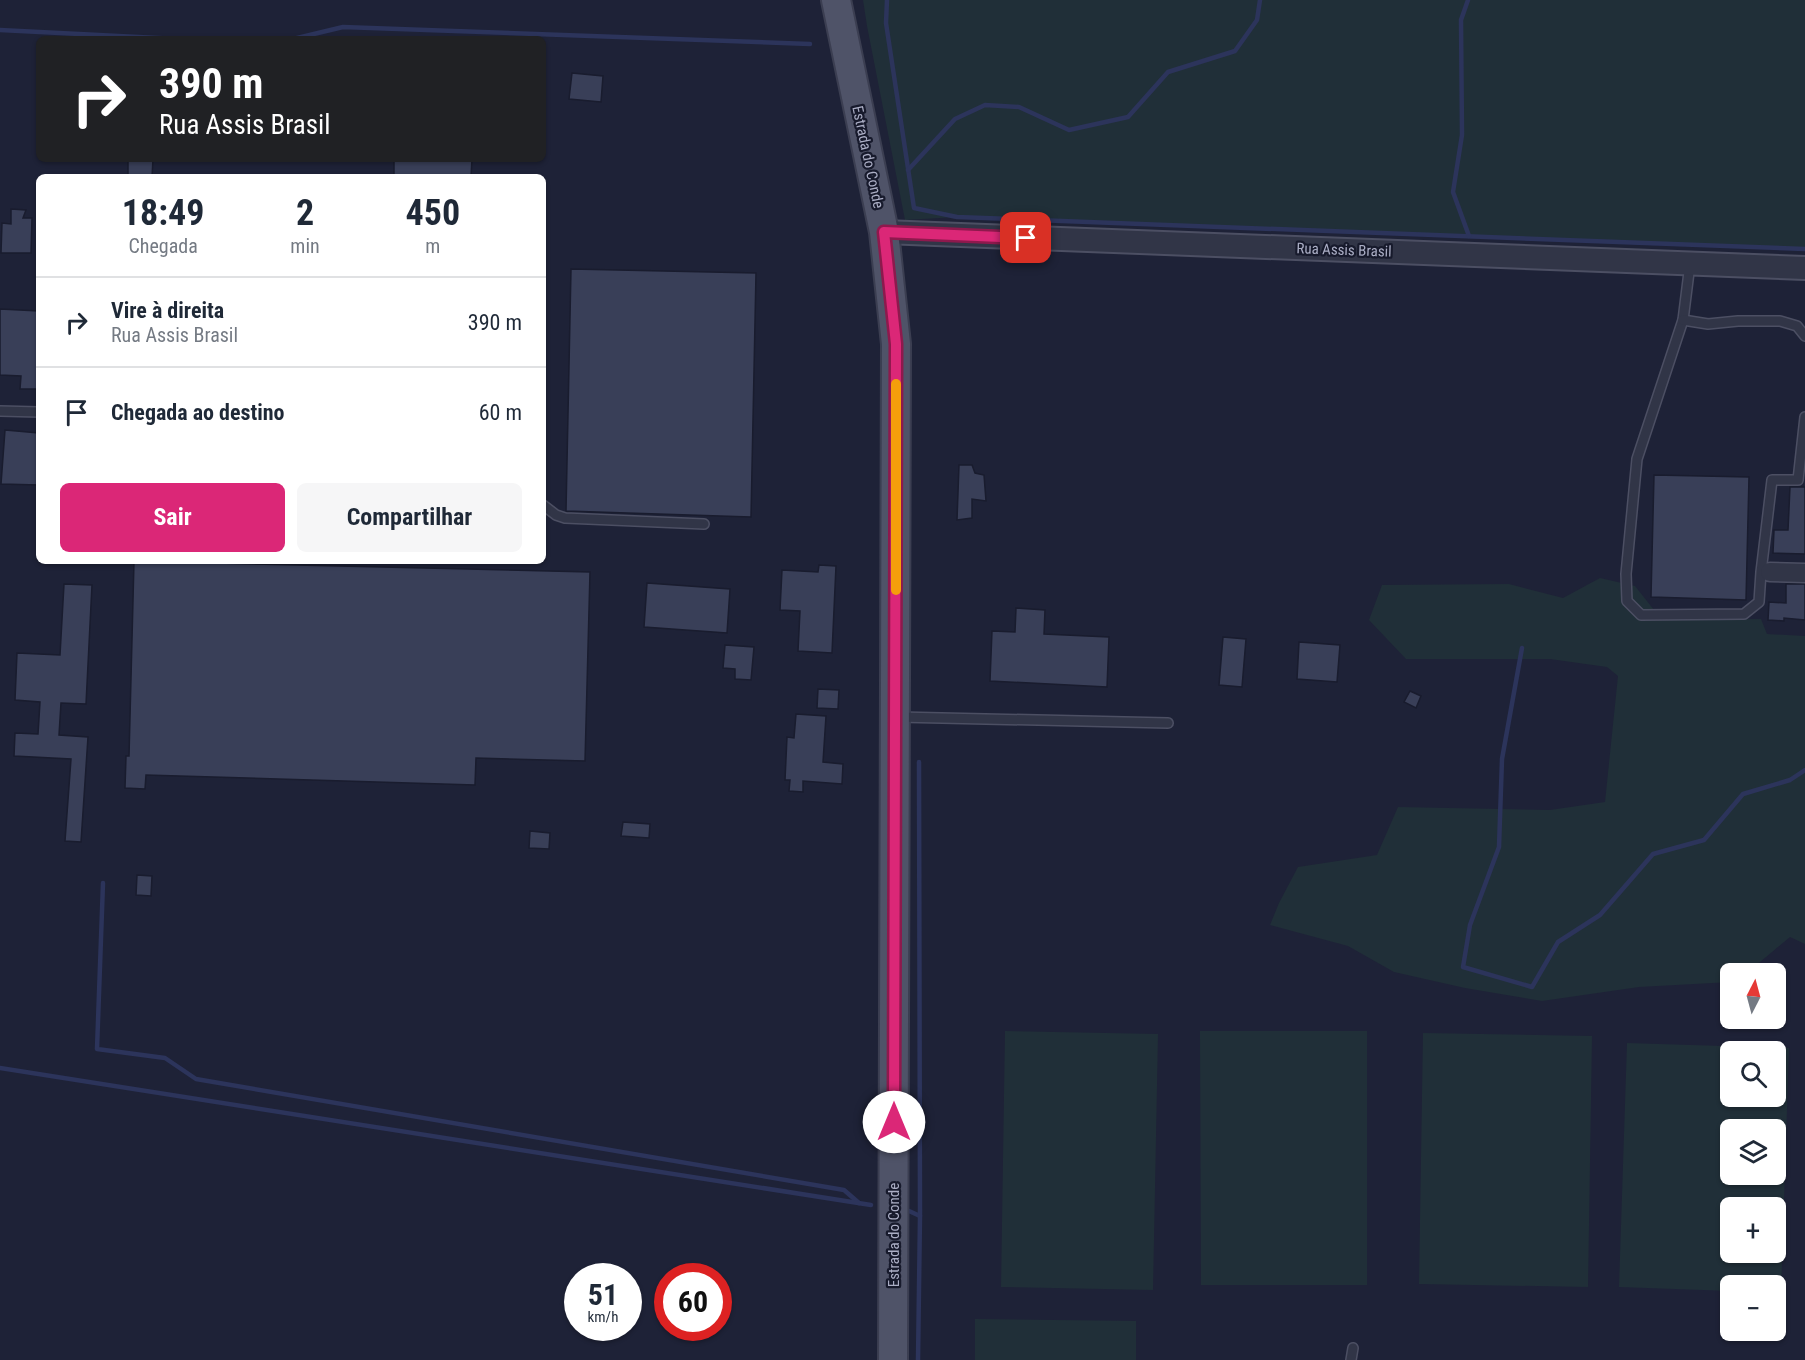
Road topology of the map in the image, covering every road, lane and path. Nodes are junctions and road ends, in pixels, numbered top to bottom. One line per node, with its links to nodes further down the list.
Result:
1 (836, 0): 2 (main road, Estrada do Conde)
2 (884, 232): 3 (street, Rua Assis Brasil); 14 (main road, Estrada do Conde)
3 (1690, 264): 4 (street, Rua Assis Brasil); 5 (lane)
4 (1805, 268)
5 (1683, 320): 6 (lane); 9 (lane)
6 (1805, 336)
7 (0, 411): 8 (lane)
8 (36, 412)
9 (1805, 417)
10 (546, 507): 11 (lane)
11 (704, 524)
12 (1770, 572): 13 (street)
13 (1805, 573)
14 (896, 717): 15 (lane); 17 (main road, Estrada do Conde)
15 (1168, 723)
16 (1353, 1348): 18 (lane)
17 (893, 1360)
18 (1351, 1360)

